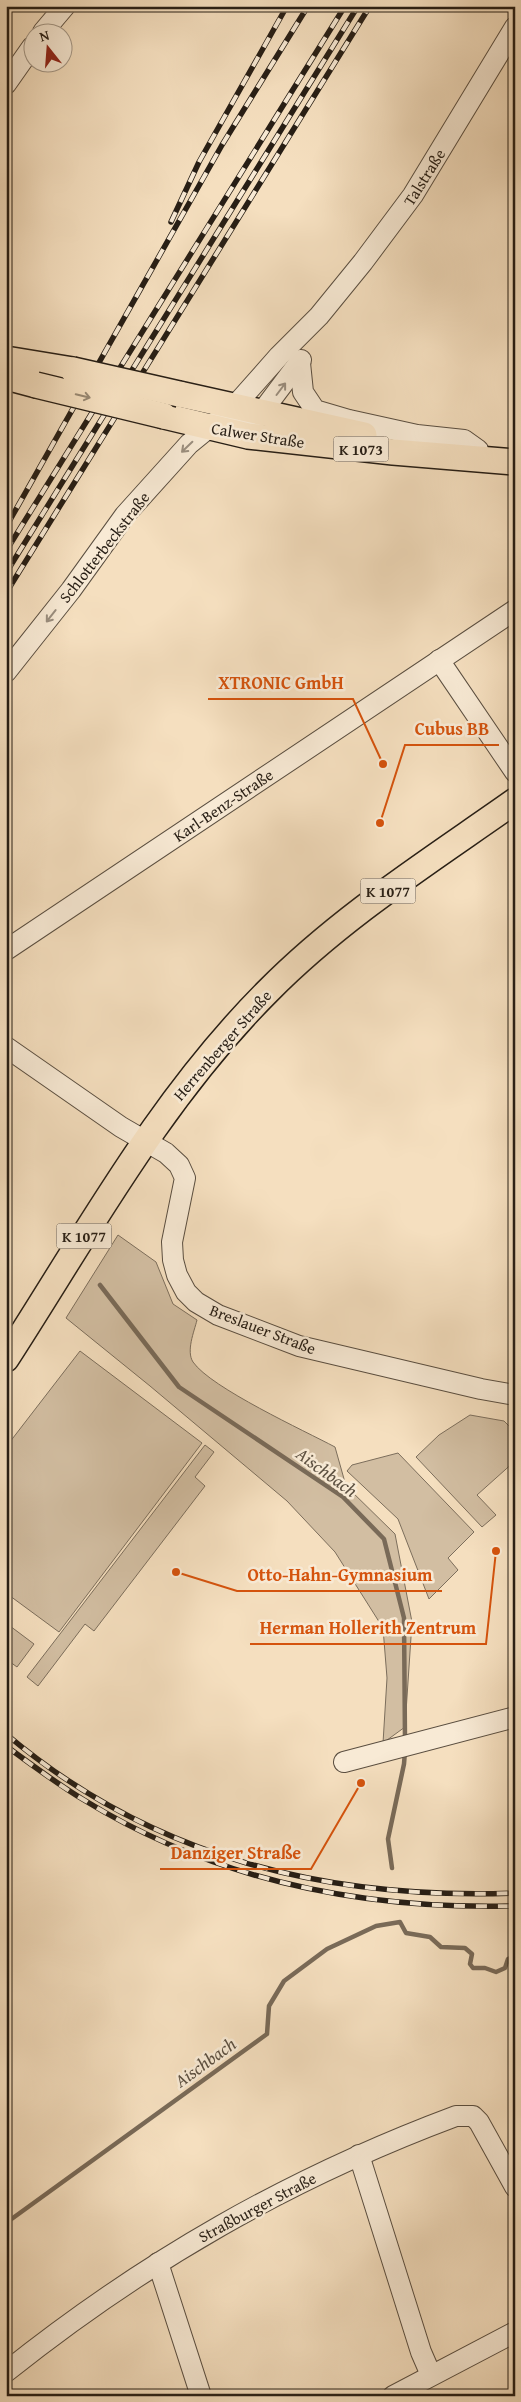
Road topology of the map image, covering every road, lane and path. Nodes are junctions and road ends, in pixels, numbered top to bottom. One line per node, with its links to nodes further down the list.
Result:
1 (65, 6): 2 (street)
2 (51, 22)
3 (515, 27): 6 (street, Talstraße)
4 (22, 61): 5 (street)
5 (6, 84)
6 (319, 316): 9 (street, Talstraße); 13 (street, Talstraße)
7 (6, 346): 10 (street, Calwer Straße)
8 (6, 359): 10 (main road, Calwer Straße / K 1073)
9 (300, 363): 12 (street, Talstraße); 14 (street, Talstraße, one-way to 9)
10 (42, 375): 11 (main road, Calwer Straße / K 1073); 13 (main road, Calwer Straße / K 1073, bridge); 15 (main road, Calwer Straße / K 1073, one-way to 15, bridge)
11 (6, 377)
12 (305, 398): 16 (street, Calwer Straße)
13 (233, 408): 14 (main road, Calwer Straße / K 1073); 15 (street, Talstraße)
14 (261, 413): 15 (street, Talstraße); 16 (main road, Calwer Straße / K 1073)
15 (209, 427): 18 (main road, Calwer Straße / K 1073); 21 (street, Schlotterbeckstraße, one-way to 21)
16 (478, 450): 17 (main road, Calwer Straße / K 1073)
17 (515, 452)
18 (515, 462)
19 (515, 610): 20 (street, Karl-Benz-Straße)
20 (439, 660): 22 (street); 24 (street, Karl-Benz-Straße)
21 (6, 672)
22 (515, 772)
23 (515, 801): 26 (main road, Herrenberger Straße / K 1077)
24 (6, 950)
25 (6, 1047): 26 (street)
26 (144, 1141): 27 (main road, Herrenberger Straße / K 1077); 28 (street, Breslauer Straße)
27 (6, 1359)
28 (515, 1396)
29 (515, 1717): 30 (street)
30 (344, 1762)
31 (359, 2155): 32 (street, Straßburger Straße); 33 (street, Straßburger Straße); 36 (street)
32 (515, 2187)
33 (158, 2263): 35 (street, Straßburger Straße); 37 (street)
34 (515, 2332): 36 (street)
35 (6, 2372)
36 (431, 2375): 38 (street)
37 (199, 2389)
38 (393, 2396)

